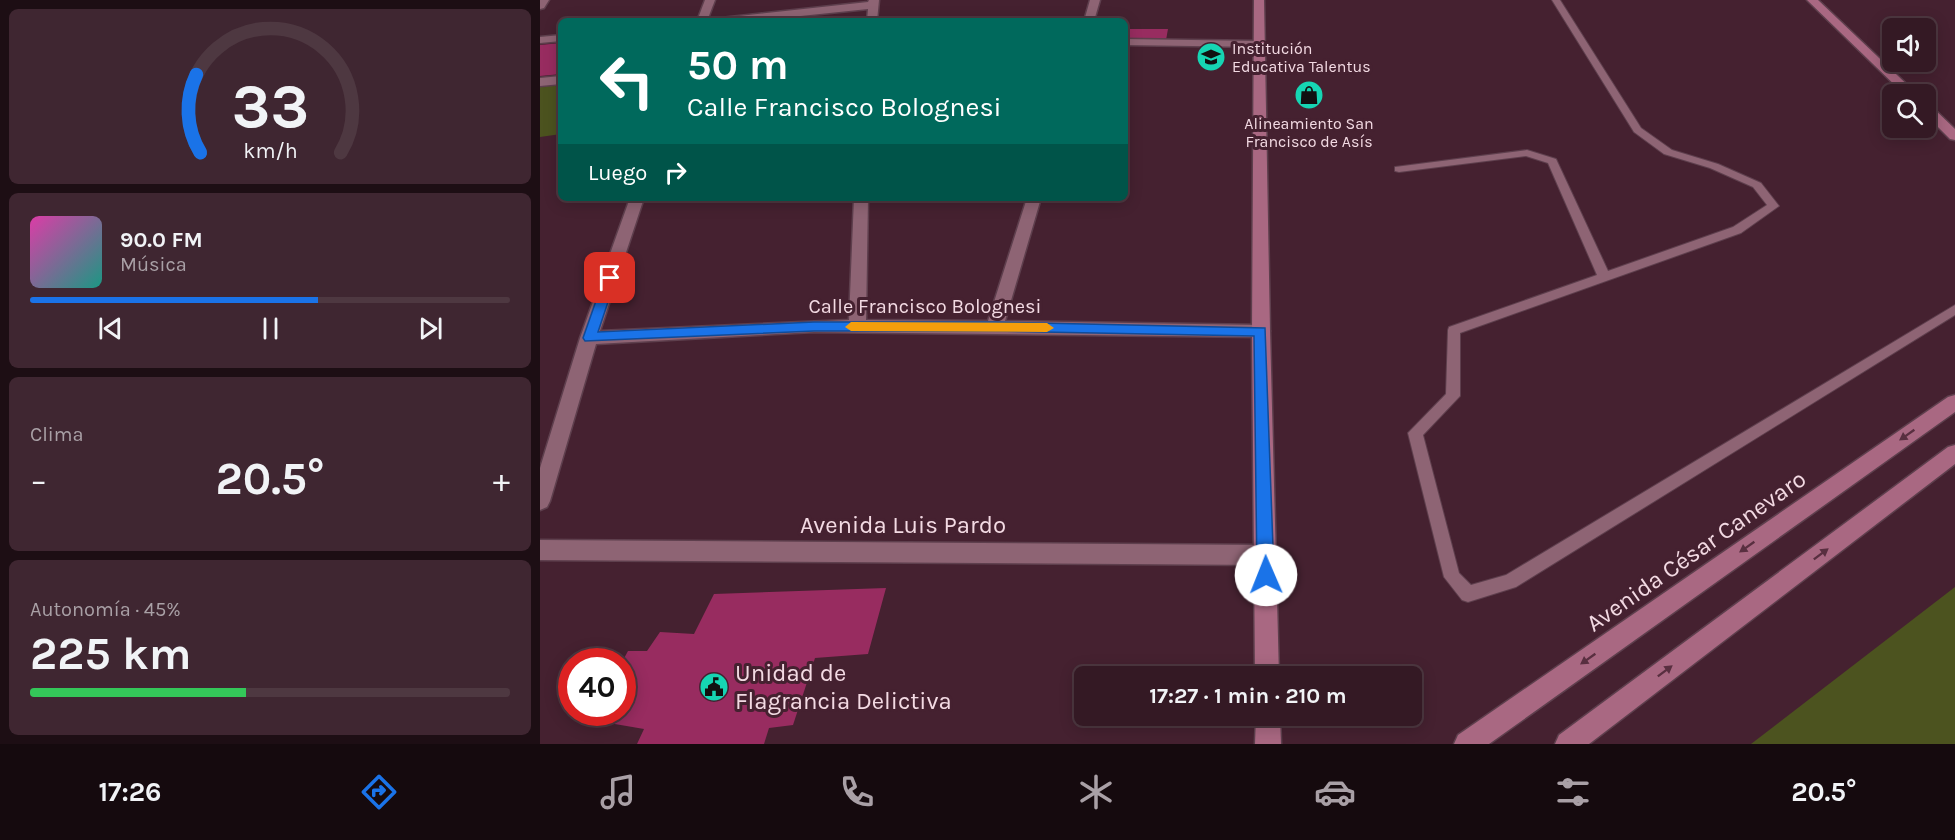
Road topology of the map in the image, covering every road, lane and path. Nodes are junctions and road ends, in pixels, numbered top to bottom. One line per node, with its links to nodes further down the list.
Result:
1 (544, 0): 8 (street)
2 (710, 0): 9 (street)
3 (1095, 0): 12 (street)
4 (1259, 0): 16 (street)
5 (1556, 0): 26 (lane)
6 (1812, 0): 19 (street)
7 (873, 3): 10 (street); 11 (street)
8 (540, 6)
9 (703, 18)
10 (747, 18)
11 (872, 18)
12 (1090, 18)
13 (558, 38): 14 (street)
14 (540, 40)
15 (1128, 42): 16 (street)
16 (1259, 44): 30 (street)
17 (558, 80): 18 (street)
18 (540, 82)
19 (1900, 84)
20 (1936, 118): 21 (street)
21 (1955, 136)
22 (1399, 169): 26 (lane)
23 (636, 201): 31 (street)
24 (861, 201): 28 (street)
25 (1033, 201): 29 (street)
26 (1604, 276): 27 (lane)
27 (1955, 309)
28 (857, 327): 29 (street, Calle Francisco Bolognesi); 31 (street, Calle Francisco Bolognesi)
29 (995, 327): 30 (street, Calle Francisco Bolognesi)
30 (1261, 332): 36 (street)
31 (589, 338): 34 (street)
32 (1955, 402): 40 (street, Avenida César Canevaro, one-way to 40)
33 (1955, 453): 41 (street, one-way to 33)
34 (540, 501)
35 (540, 549): 36 (street, Avenida Luis Pardo)
36 (1266, 555): 37 (street)
37 (1267, 666)
38 (1268, 726): 39 (street)
39 (1268, 744)
40 (1467, 744)
41 (1568, 744)

